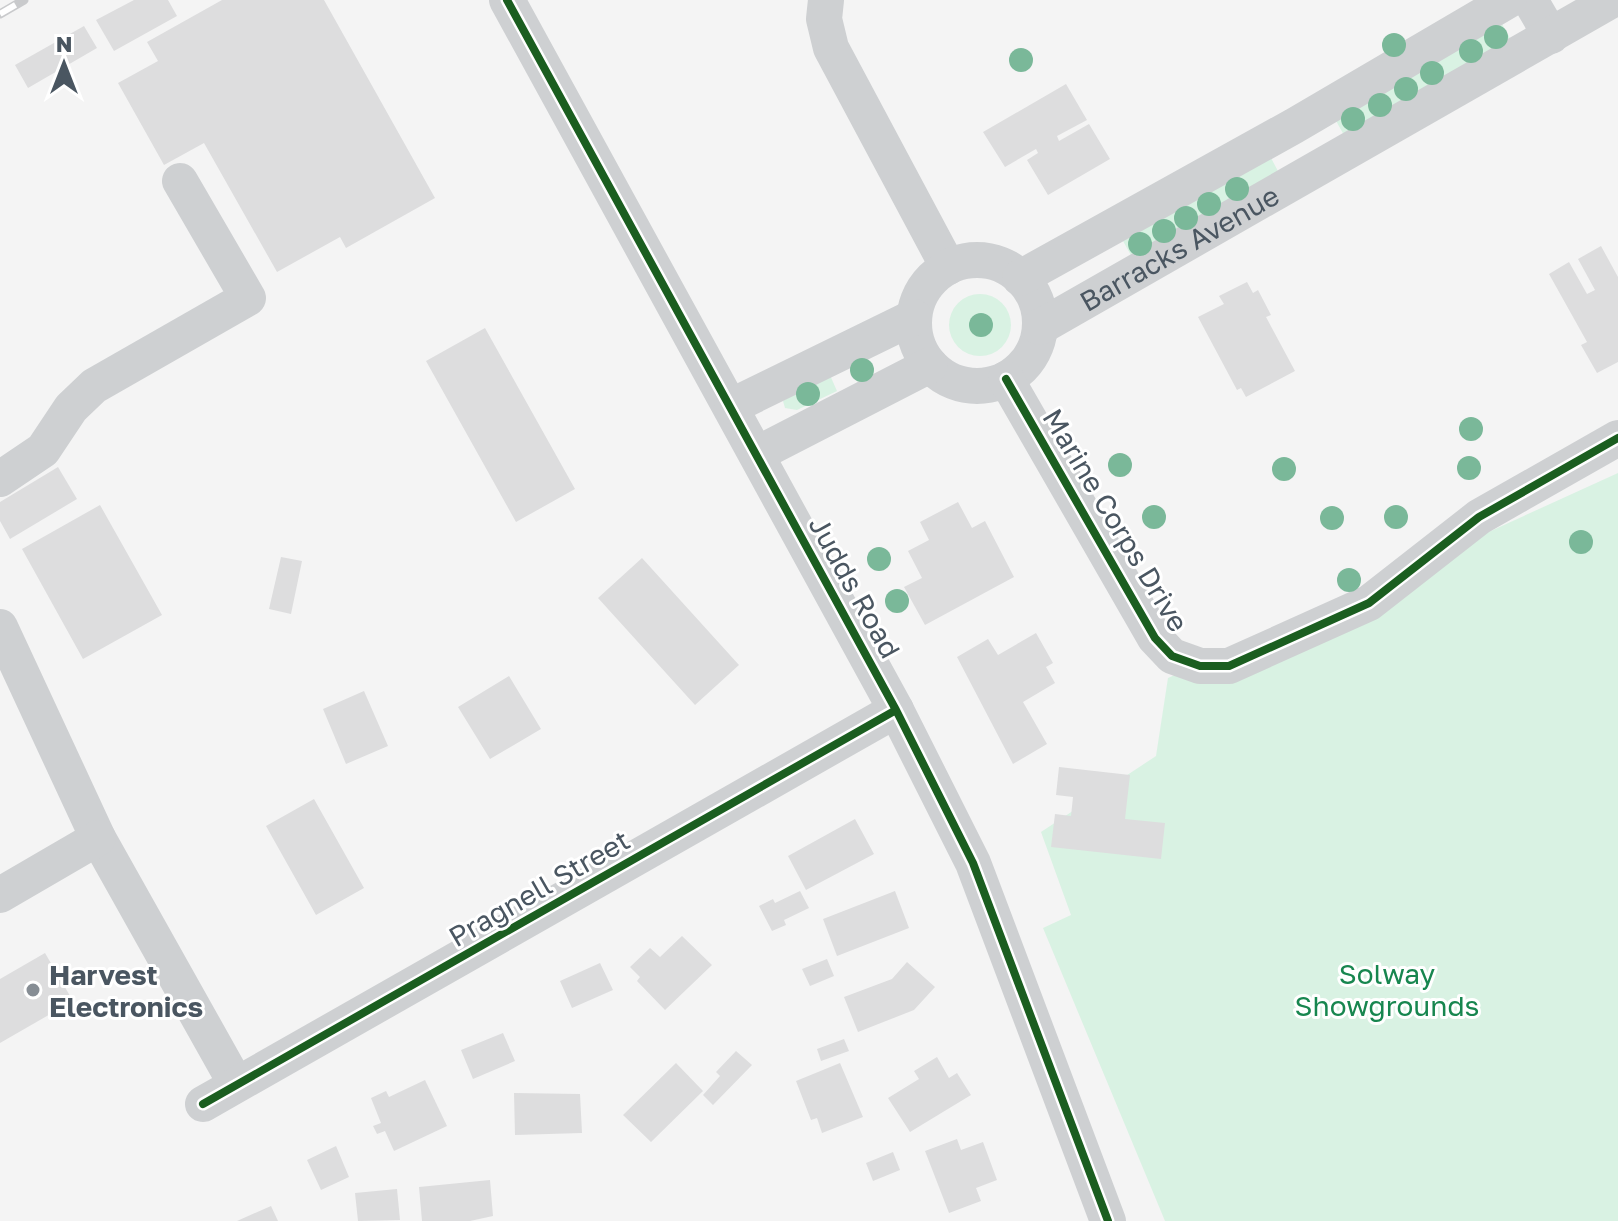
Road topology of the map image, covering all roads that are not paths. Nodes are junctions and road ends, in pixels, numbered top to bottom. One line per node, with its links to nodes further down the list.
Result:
1 (507, 0): 16 (street, Judds Road)
2 (826, 0): 10 (street)
3 (1509, 0): 7 (street, Barracks Avenue)
4 (1530, 0): 6 (street)
5 (1612, 0): 6 (street, Barracks Avenue)
6 (1551, 36): 8 (street, Barracks Avenue)
7 (1294, 126): 8 (street); 11 (street, Barracks Avenue)
8 (1320, 169): 13 (street, Barracks Avenue)
9 (180, 181): 19 (street)
10 (948, 267): 11 (street); 12 (street)
11 (1020, 278): 13 (street)
12 (914, 317): 14 (street); 16 (street)
13 (1040, 327): 15 (street)
14 (930, 365): 15 (street); 18 (street)
15 (1006, 379): 17 (street, Marine Corps Drive)
16 (732, 406): 18 (street, Judds Road)
17 (1618, 438)
18 (757, 454): 21 (street, Judds Road)
19 (0, 479)
20 (0, 627): 22 (street)
21 (896, 710): 24 (street, Pragnell Street); 26 (street, Judds Road)
22 (98, 838): 23 (street); 24 (street)
23 (0, 895)
24 (236, 1084): 25 (street, Pragnell Street)
25 (203, 1104)
26 (1108, 1221)

